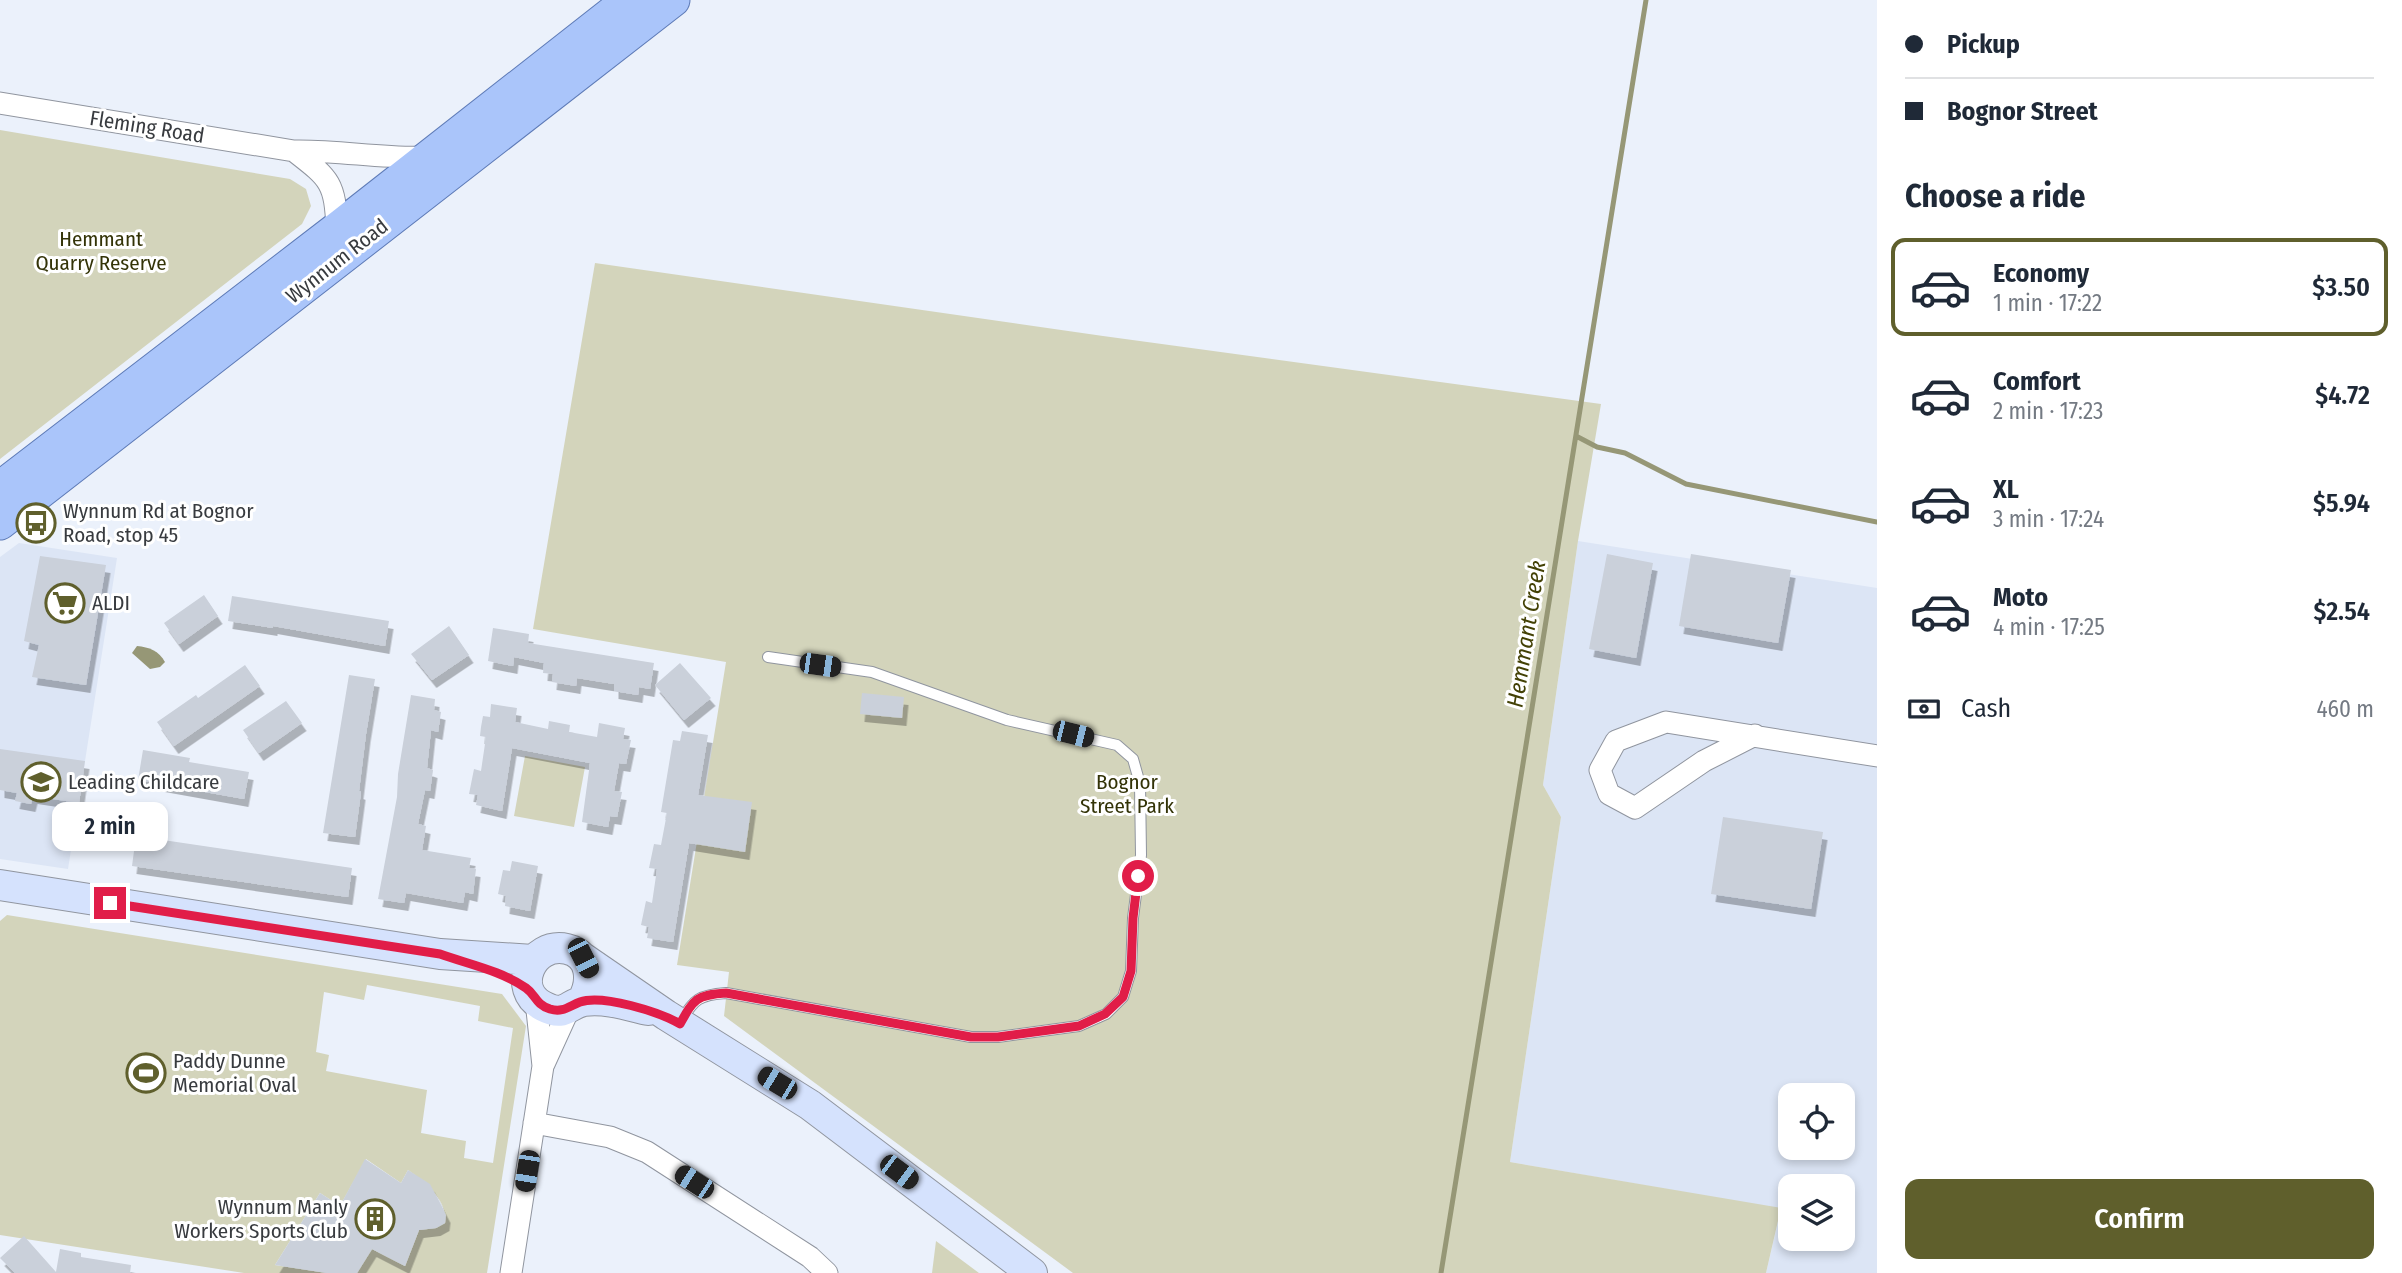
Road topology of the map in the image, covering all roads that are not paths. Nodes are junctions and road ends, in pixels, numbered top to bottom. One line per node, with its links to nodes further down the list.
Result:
1 (629, 0): 5 (main road, Wynnum Road)
2 (673, 0): 8 (main road, Wynnum Road)
3 (0, 103): 4 (street, Fleming Road)
4 (294, 151): 5 (street, Fleming Road); 6 (street, Fleming Road)
5 (430, 157): 6 (main road, Wynnum Road)
6 (337, 229): 7 (main road, Wynnum Road)
7 (0, 488)
8 (0, 523)
9 (768, 657): 18 (lane)
10 (1755, 735): 10 (street); 11 (street)
11 (1877, 756)
12 (0, 885): 13 (street)
13 (440, 954): 15 (street); 16 (street)
14 (583, 958): 15 (street); 17 (street); 18 (street)
15 (533, 960): 16 (street)
16 (532, 995): 17 (street); 19 (street)
17 (575, 1005): 18 (street); 19 (street)
18 (673, 1020): 23 (street)
19 (543, 1066): 20 (street)
20 (534, 1123): 21 (street); 22 (street)
21 (511, 1273)
22 (827, 1273)
23 (1032, 1273)

